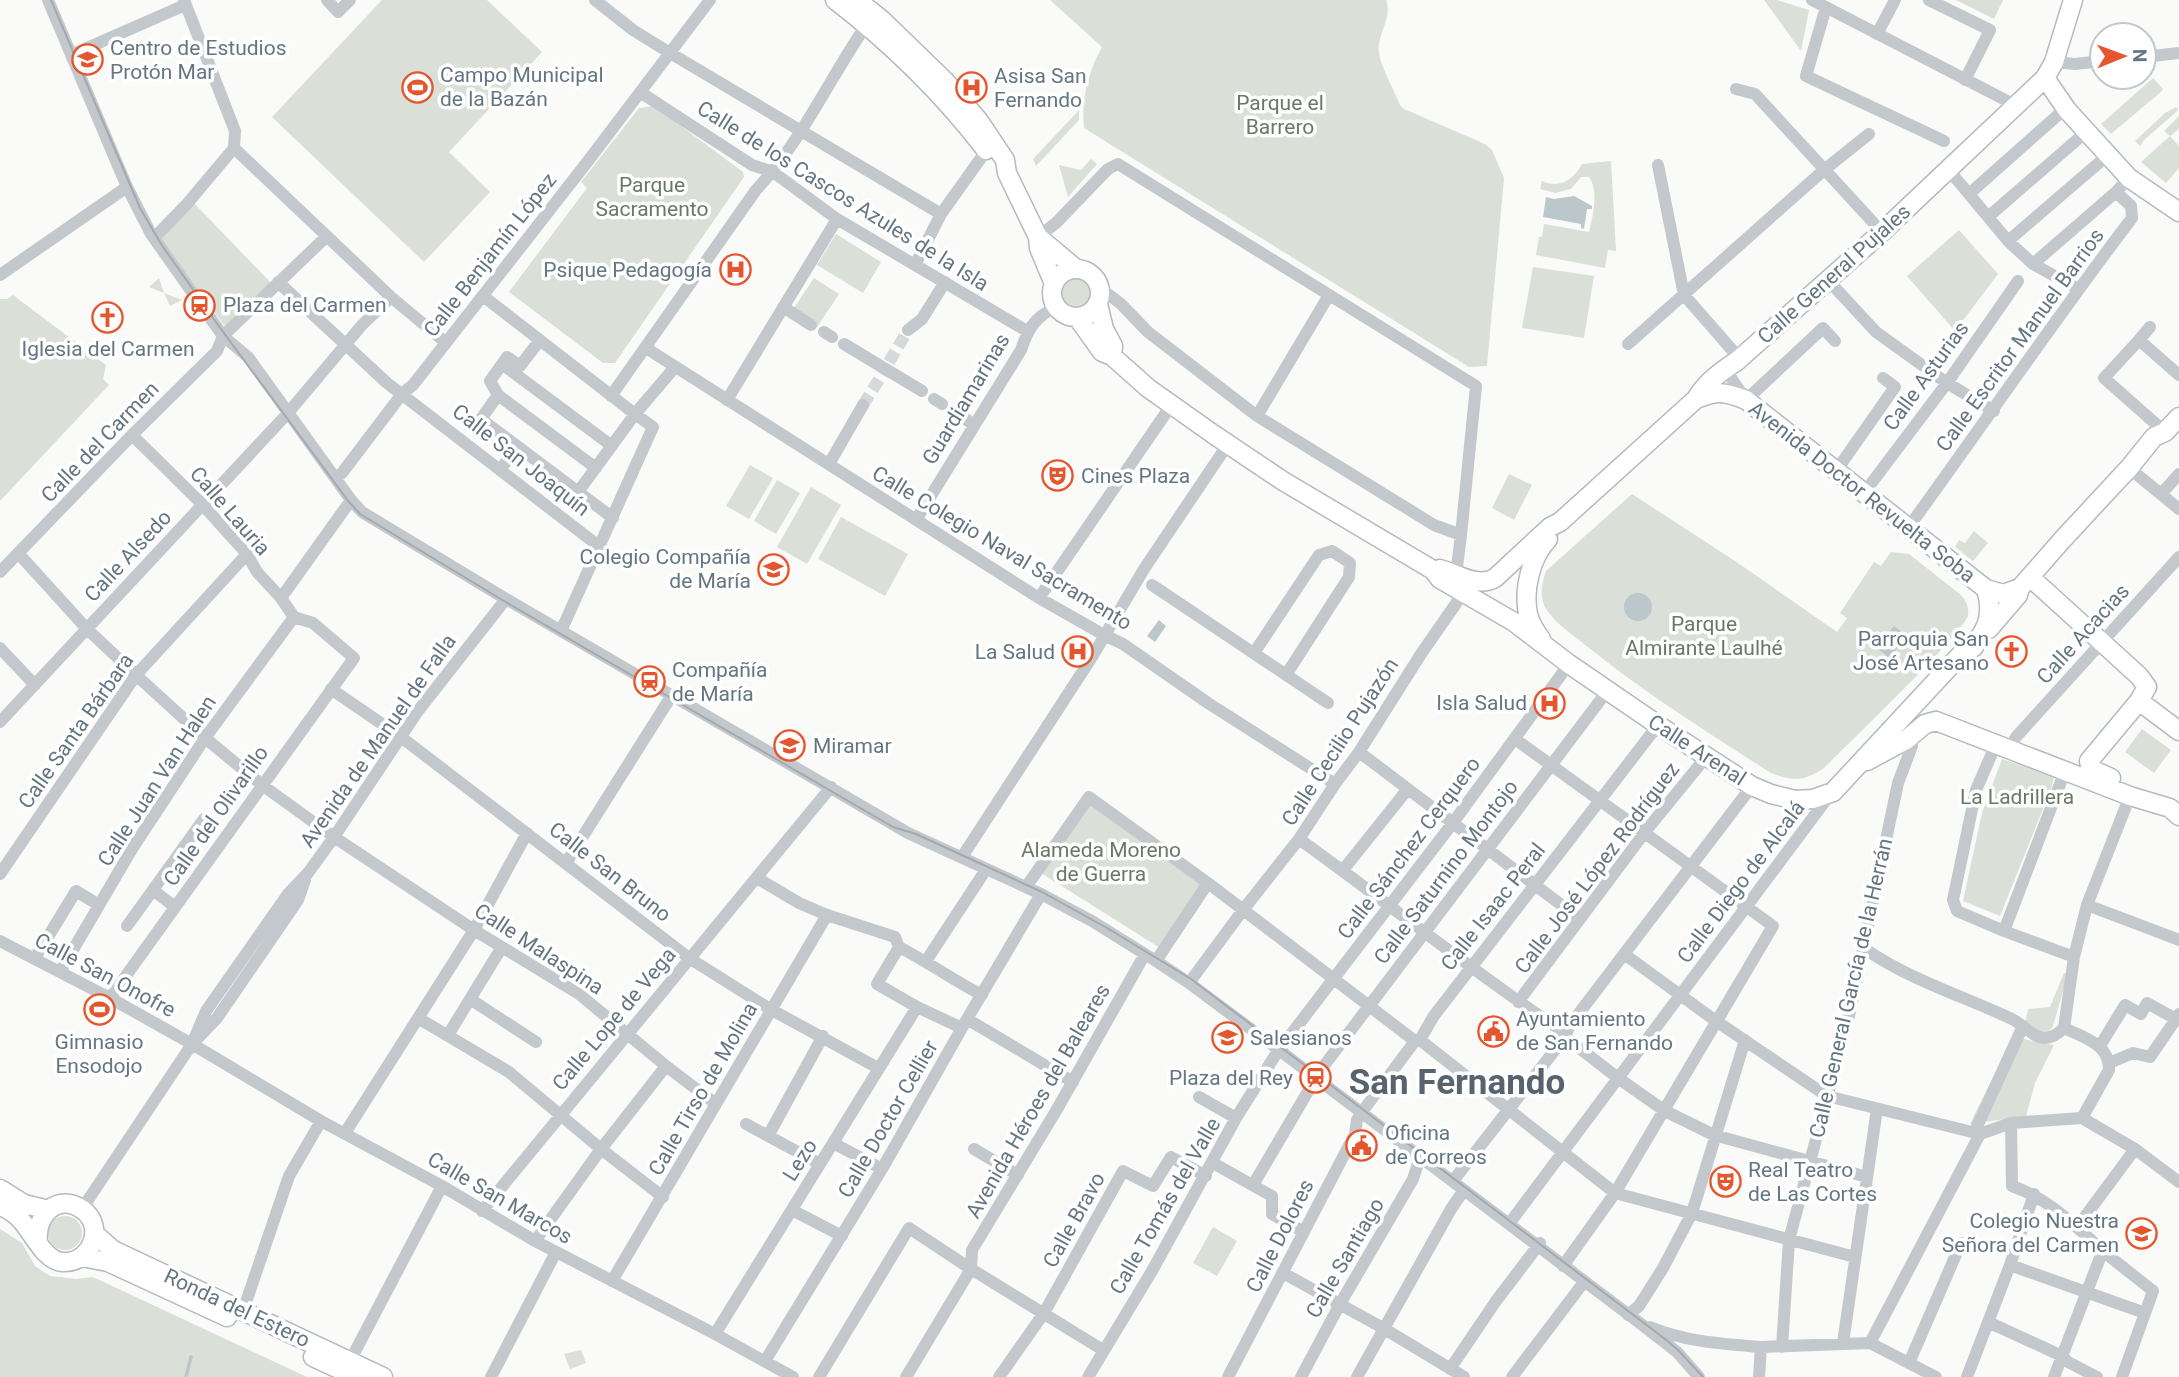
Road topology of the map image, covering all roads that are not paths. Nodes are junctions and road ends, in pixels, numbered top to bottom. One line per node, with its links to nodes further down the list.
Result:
1 (48, 0): 18 (street)
2 (327, 0): 3 (street)
3 (350, 0)
4 (595, 0): 16 (street)
5 (710, 0): 16 (street, Calle Benjamín López)
6 (835, 0): 14 (street)
7 (857, 0): 39 (street)
8 (1812, 0): 13 (street)
9 (1895, 0): 15 (street)
10 (1929, 0): 23 (street)
11 (2073, 0): 20 (street, Calle General Pujales)
12 (184, 2): 18 (street); 32 (street)
13 (1826, 7): 15 (street); 31 (street)
14 (867, 24): 28 (street); 33 (street)
15 (1877, 34): 23 (street)
16 (670, 53): 25 (street, Calle Benjamín López); 28 (street)
17 (2179, 53): 19 (street)
18 (71, 55): 41 (street)
19 (2158, 55)
20 (2054, 62): 21 (street); 22 (street, Calle General Pujales)
21 (2088, 62)
22 (2045, 78): 26 (street, Calle General Pujales); 27 (street)
23 (1965, 80): 26 (street)
24 (1736, 89): 37 (street)
25 (640, 92): 38 (street, Calle de los Cascos Azules de la Isla); 65 (street, Calle Benjamín López)
26 (2017, 106): 36 (street, Calle General Pujales)
27 (2067, 110): 29 (street); 43 (street)
28 (801, 131): 38 (street); 45 (street)
29 (2086, 132): 34 (street); 46 (street)
30 (1869, 134): 37 (street)
31 (1944, 141)
32 (234, 148): 49 (street); 51 (street)
33 (986, 151): 39 (street); 45 (street)
34 (2108, 155): 40 (street); 52 (street)
35 (1658, 165): 64 (street)
36 (1948, 169): 43 (street); 48 (street, Calle General Pujales)
37 (1824, 170): 48 (street); 64 (street)
38 (773, 172): 47 (street, Calle de los Cascos Azules de la Isla); 83 (street)
39 (1007, 173): 50 (street)
40 (2129, 178): 42 (street); 44 (street)
41 (127, 187): 51 (street); 56 (street)
42 (2116, 192): 53 (street); 62 (street, Calle Escritor Manuel Barrios)
43 (1969, 194): 46 (street)
44 (2179, 212)
45 (941, 214): 54 (street)
46 (1989, 217): 52 (street)
47 (837, 219): 54 (street, Calle de los Cascos Azules de la Isla); 68 (street)
48 (1882, 232): 57 (street, Calle General Pujales)
49 (327, 236): 59 (street, Calle del Carmen); 67 (street)
50 (1038, 237): 55 (street); 61 (street); 63 (street)
51 (154, 239): 75 (street)
52 (2008, 241): 53 (street)
53 (2033, 264): 62 (street)
54 (915, 265): 60 (street, Calle de los Cascos Azules de la Isla)
55 (1075, 268): 61 (street); 66 (street)
56 (0, 275)
57 (1828, 280): 85 (street, Calle General Pujales); 90 (street)
58 (2018, 281): 90 (street, Calle Asturias)
59 (278, 282): 75 (street, Calle del Carmen); 81 (street, Calle San Joaquín)
60 (945, 282): 73 (street); 74 (street, Calle de los Cascos Azules de la Isla)
61 (1054, 284): 69 (street)
62 (2077, 289): 101 (street, Calle Escritor Manuel Barrios)
63 (1329, 295): 104 (street); 129 (street)
64 (1684, 295): 82 (street); 85 (street)
65 (483, 296): 77 (street); 80 (street, Calle Benjamín López)
66 (1099, 296): 70 (street); 84 (street); 104 (street)
67 (391, 297): 80 (street); 81 (street, Calle Alsedo)
68 (783, 307): 71 (street); 96 (street)
69 (1057, 307): 70 (street); 74 (street, Guardiamarinas)
70 (1077, 317): 84 (street)
71 (811, 325)
72 (2150, 327): 78 (street)
73 (910, 328)
74 (1027, 331): 106 (street, Guardiamarinas)
75 (223, 336): 102 (street); 108 (street, Calle del Carmen)
76 (833, 338): 91 (street)
77 (540, 340): 86 (street); 94 (street)
78 (2139, 340): 88 (street); 107 (street)
79 (1835, 341): 97 (street)
80 (445, 342): 92 (street, Calle Benjamín López)
81 (346, 344): 92 (street, Calle San Joaquín); 102 (street, Calle Alsedo)
82 (1628, 344)
83 (646, 348): 87 (street, Calle Colegio Naval Sacramento); 94 (street)
84 (1112, 356): 98 (street)
85 (1738, 360): 95 (street, Calle General Pujales); 97 (street)
86 (502, 364): 93 (street); 110 (street)
87 (675, 367): 96 (street, Calle Colegio Naval Sacramento); 103 (street)
88 (2179, 375)
89 (1883, 378): 116 (street)
90 (1947, 383): 101 (street); 120 (street, Calle Asturias)
91 (922, 391)
92 (402, 394): 115 (street, Calle San Joaquín); 118 (street, Calle Benjamín López)
93 (498, 395): 111 (street); 113 (street)
94 (611, 396): 103 (street)
95 (1696, 399): 97 (street, Avenida Doctor Revuelta Soba); 127 (street, Calle General Pujales)
96 (727, 400): 112 (street, Calle Colegio Naval Sacramento)
97 (1746, 400): 116 (street, Avenida Doctor Revuelta Soba)
98 (1172, 404): 109 (street); 142 (street)
99 (943, 405): 106 (street)
100 (862, 407): 112 (street)
101 (1994, 411): 128 (street, Calle Escritor Manuel Barrios)
102 (287, 414): 118 (street); 123 (street, Calle Alsedo)
103 (635, 414): 110 (street); 125 (street)
104 (1257, 416): 129 (street)
105 (2179, 417): 107 (street)
106 (974, 425): 126 (street, Guardiamarinas)
107 (2165, 432): 114 (street)
108 (132, 435): 123 (street, Calle Lauria); 131 (street, Calle del Carmen)
109 (1228, 444): 134 (street); 147 (street)
110 (612, 446): 113 (street)
111 (516, 447): 115 (street); 119 (street)
112 (829, 464): 126 (street, Calle Colegio Naval Sacramento)
113 (596, 468): 119 (street)
114 (2129, 468): 121 (street); 137 (street)
115 (501, 469): 130 (street, Calle San Joaquín)
116 (1836, 471): 120 (street, Avenida Doctor Revuelta Soba)
117 (2179, 474): 121 (street)
118 (337, 478): 122 (street)
119 (578, 492): 125 (street)
120 (1864, 492): 128 (street, Avenida Doctor Revuelta Soba)
121 (2162, 494): 124 (street)
122 (351, 500): 141 (street); 143 (street)
123 (202, 504): 132 (street, Calle Lauria); 145 (street, Calle Alsedo)
124 (2179, 509)
125 (613, 518): 130 (street)
126 (916, 520): 142 (street, Calle Colegio Naval Sacramento)
127 (1560, 522): 136 (street); 150 (street)
128 (1908, 528): 139 (street, Avenida Doctor Revuelta Soba)
129 (1461, 535): 136 (street)
130 (600, 547): 146 (street)
131 (18, 553): 135 (street, Calle del Carmen); 145 (street, Calle Malaspina)
132 (247, 554): 141 (street, Calle Lauria); 155 (street, Calle Santa Bárbara)
133 (2179, 557): 149 (street, Calle Acacias)
134 (1433, 569): 136 (street); 140 (street, Calle Arenal)
135 (0, 572)
136 (1456, 575)
137 (2025, 583): 139 (street); 148 (street); 149 (street)
138 (1152, 585): 152 (street)
139 (1986, 589): 148 (street)
140 (1464, 592): 150 (street, Calle Arenal); 171 (street, Calle Cecilio Pujazón)
141 (281, 597): 144 (street, Calle Lauria)
142 (1039, 598): 147 (street, Calle Colegio Naval Sacramento)
143 (506, 599): 146 (street); 167 (street, Avenida de Manuel de Falla)
144 (294, 617): 157 (street, Calle del Olivarillo); 168 (street, Calle Juan Van Halen)
145 (87, 629): 155 (street, Calle Malaspina); 156 (street, Calle Alsedo)
146 (561, 631): 159 (street)
147 (1104, 635): 180 (street, Calle Colegio Naval Sacramento); 196 (street)
148 (1978, 640): 162 (street); 176 (street)
149 (2101, 642): 160 (street); 170 (street, Calle Acacias)
150 (1546, 647): 153 (street, Calle Arenal)
151 (0, 648): 156 (street)
152 (1254, 653): 154 (street); 154 (street)
153 (1569, 664): 158 (street, Calle Arenal); 169 (street, Calle Sánchez Cerquero)
154 (1286, 674): 161 (street)
155 (136, 675): 168 (street, Calle Malaspina); 201 (street, Calle Santa Bárbara)
156 (35, 685): 163 (street, Calle Alsedo)
157 (331, 689): 167 (street, Calle San Bruno); 181 (street, Calle del Olivarillo)
158 (1608, 690): 164 (street, Calle Arenal); 175 (street, Calle Saturnino Montojo)
159 (672, 695): 183 (street); 197 (street)
160 (2139, 701): 165 (street); 173 (street)
161 (1328, 703)
162 (1936, 721): 166 (street); 170 (street)
163 (0, 722)
164 (1658, 725): 174 (street, Calle Arenal); 187 (street, Calle Isaac Peral)
165 (2179, 731)
166 (1910, 736): 172 (street); 178 (street, Calle General García de la Herrán)
167 (401, 737): 192 (street, Calle San Bruno); 193 (street, Avenida de Manuel de Falla)
168 (205, 738): 181 (street, Calle Malaspina); 208 (street, Calle Juan Van Halen)
169 (1515, 739): 175 (street); 190 (street, Calle Sánchez Cerquero)
170 (2007, 743): 177 (street); 218 (street, Calle Acacias)
171 (1359, 752): 180 (street, Calle Cecilio Pujazón); 184 (street)
172 (1877, 755): 176 (street); 178 (street)
173 (2092, 756): 177 (street); 179 (street)
174 (1706, 757): 182 (street, Calle Arenal); 191 (street, Calle José López Rodríguez)
175 (1550, 764): 187 (street); 195 (street, Calle Saturnino Montojo)
176 (1855, 768): 185 (street)
177 (2069, 773): 186 (street); 218 (street)
178 (1902, 774): 224 (street, Calle General García de la Herrán)
179 (2111, 778)
180 (1335, 784): 194 (street, Calle Cecilio Pujazón)
181 (262, 785): 193 (street, Calle Malaspina); 211 (street, Calle del Olivarillo)
182 (1752, 786): 185 (street, Calle Arenal); 198 (street)
183 (831, 788): 196 (street); 202 (street, Calle Lope de Vega)
184 (1407, 790): 190 (street); 200 (street)
185 (1833, 792): 212 (street, Calle Diego de Alcalá)
186 (2130, 796): 188 (street); 210 (street)
187 (1598, 801): 191 (street); 204 (street, Calle Isaac Peral)
188 (2174, 812)
189 (204, 819): 206 (street)
190 (1452, 824): 195 (street); 209 (street, Calle Sánchez Cerquero)
191 (1645, 832): 198 (street); 215 (street, Calle José López Rodríguez)
192 (527, 833): 197 (street, Calle San Bruno); 217 (street)
193 (334, 837): 217 (street, Calle Malaspina); 256 (street, Avenida de Manuel de Falla)
194 (1300, 839): 200 (street); 213 (street, Calle Cecilio Pujazón)
195 (1488, 850): 204 (street); 219 (street, Calle Saturnino Montojo)
196 (962, 858): 199 (street)
197 (566, 863): 228 (street, Calle San Bruno)
198 (1690, 866): 212 (street); 225 (street)
199 (985, 868): 205 (street); 230 (street)
200 (1343, 870): 209 (street)
201 (0, 874)
202 (757, 878): 214 (street); 228 (street, Calle Lope de Vega)
203 (1208, 883): 205 (street); 213 (street); 229 (street, Avenida Héroes del Baleares)
204 (1535, 886): 215 (street); 231 (street, Calle Isaac Peral)
205 (1026, 887): 207 (street)
206 (153, 890): 211 (street); 216 (street)
207 (1041, 894): 229 (street); 235 (street, Calle Doctor Cellier)
208 (99, 905): 227 (street); 232 (street, Calle Juan Van Halen)
209 (1389, 905): 219 (street); 233 (street, Calle Sánchez Cerquero)
210 (2087, 905): 220 (street); 226 (street)
211 (175, 907): 237 (street, Calle del Olivarillo)
212 (1745, 907): 236 (street, Calle Diego de Alcalá); 245 (street)
213 (1242, 910): 233 (street); 234 (street, Calle Cecilio Pujazón)
214 (827, 915): 223 (street); 242 (street, Calle Tirso de Molina)
215 (1580, 919): 239 (street, Calle José López Rodríguez)
216 (127, 926)
217 (474, 930): 222 (street, Calle Malaspina); 244 (street)
218 (2004, 931): 226 (street, Calle Acacias)
219 (1425, 932): 231 (street); 240 (street, Calle Saturnino Montojo)
220 (2179, 940)
221 (0, 941): 227 (street, Calle San Onofre)
222 (502, 947): 238 (street); 249 (street, Calle Malaspina)
223 (899, 947): 230 (street); 241 (street)
224 (1865, 949): 247 (street); 265 (street, Calle General García de la Herrán)
225 (1625, 954): 236 (street); 252 (street)
226 (2074, 957): 248 (street)
227 (35, 958): 232 (street, Calle San Onofre)
228 (690, 958): 242 (street, Calle San Bruno); 249 (street, Calle Lope de Vega)
229 (1150, 958): 234 (street); 264 (street, Avenida Héroes del Baleares)
230 (926, 961): 235 (street)
231 (1471, 968): 239 (street); 254 (street, Calle Isaac Peral)
232 (60, 972): 237 (street, Calle San Onofre)
233 (1333, 979): 240 (street); 258 (street, Calle Sánchez Cerquero)
234 (1189, 983): 258 (street)
235 (982, 995): 246 (street, Calle Doctor Cellier)
236 (1679, 995): 245 (street); 263 (street, Calle Diego de Alcalá)
237 (110, 998): 256 (street, Calle San Onofre)
238 (470, 999): 250 (street); 255 (street)
239 (1518, 1002): 252 (street)
240 (1370, 1005): 254 (street); 262 (street, Calle Saturnino Montojo)
241 (917, 1007): 246 (street); 261 (street, Lezo)
242 (771, 1009): 251 (street, Calle San Bruno); 267 (street, Calle Tirso de Molina)
243 (2178, 1017): 257 (street); 259 (street)
244 (418, 1018): 250 (street); 278 (street)
245 (1716, 1021): 253 (street); 270 (street)
246 (964, 1024): 264 (street); 291 (street, Calle Doctor Cellier)
247 (2024, 1026): 248 (street); 279 (street)
248 (2064, 1028): 257 (street)
249 (627, 1034): 260 (street, Calle Malaspina); 272 (street, Calle Lope de Vega)
250 (448, 1035): 272 (street)
251 (823, 1036): 261 (street, Calle San Bruno); 281 (street)
252 (1565, 1037): 263 (street); 269 (street)
253 (1745, 1040): 265 (street); 280 (street)
254 (1417, 1041): 269 (street); 271 (street, Calle Isaac Peral)
255 (536, 1042)
256 (192, 1044): 275 (street, Calle San Marcos); 306 (street, Avenida de Manuel de Falla)
257 (2100, 1046): 259 (street)
258 (1278, 1052): 262 (street); 273 (street, Calle Tomás del Valle)
259 (2109, 1063): 274 (street)
260 (666, 1066): 267 (street, Calle Malaspina); 283 (street)
261 (878, 1068): 282 (street, Lezo)
262 (1316, 1078): 271 (street); 297 (street, Calle Saturnino Montojo)
263 (1618, 1079): 270 (street); 286 (street, Calle Diego de Alcalá)
264 (1073, 1082): 292 (street, Avenida Héroes del Baleares)
265 (1827, 1096): 268 (street); 288 (street, Calle General García de la Herrán)
266 (1199, 1097): 273 (street)
267 (716, 1104): 303 (street, Calle Tirso de Molina)
268 (1877, 1109): 279 (street); 294 (street)
269 (1507, 1110): 286 (street); 295 (street)
270 (1665, 1111): 280 (street); 301 (street)
271 (1362, 1112): 287 (street); 312 (street, Calle Dolores)
272 (559, 1115): 283 (street); 308 (street, Calle Lope de Vega)
273 (1236, 1118): 289 (street, Calle Tomás del Valle)
274 (2082, 1118): 276 (street); 285 (street)
275 (321, 1121): 278 (street, Calle San Marcos); 332 (street)
276 (2011, 1123): 279 (street); 302 (street)
277 (746, 1124): 281 (street)
278 (345, 1133): 298 (street, Calle San Marcos)
279 (1977, 1134): 341 (street)
280 (1714, 1135): 288 (street); 309 (street)
281 (768, 1136): 290 (street)
282 (833, 1143): 290 (street, Lezo); 291 (street)
283 (601, 1149): 303 (street); 317 (street)
284 (974, 1149): 292 (street)
285 (2135, 1149): 296 (street); 311 (street)
286 (1563, 1151): 301 (street); 310 (street, Calle Diego de Alcalá)
287 (1420, 1157): 295 (street); 331 (street, Calle Santiago)
288 (1810, 1162): 294 (street); 315 (street, Calle General García de la Herrán)
289 (1213, 1163): 293 (street, Calle Tomás del Valle); 297 (street)
290 (820, 1164): 307 (street, Lezo)
291 (882, 1169): 314 (street, Calle Doctor Cellier)
292 (1018, 1175): 326 (street, Avenida Héroes del Baleares)
293 (1206, 1176): 333 (street, Calle Bravo); 344 (street, Calle Tomás del Valle)
294 (1867, 1177): 323 (street)
295 (1453, 1181): 300 (street)
296 (2179, 1182)
297 (1253, 1185): 312 (street)
298 (442, 1186): 308 (street, Calle San Marcos); 348 (street)
299 (0, 1189): 305 (street)
300 (1464, 1190): 310 (street); 338 (street)
301 (1615, 1193): 309 (street); 325 (street)
302 (2034, 1194): 311 (street); 324 (street)
303 (663, 1197): 328 (street, Calle Tirso de Molina)
304 (0, 1205): 316 (street)
305 (49, 1209): 306 (street); 316 (street)
306 (82, 1209): 313 (street)
307 (792, 1210): 314 (street); 339 (street, Lezo)
308 (482, 1211): 317 (street, Calle San Marcos)
309 (1692, 1213): 315 (street); 335 (street)
310 (1509, 1224): 319 (street)
311 (2078, 1226): 320 (street)
312 (1304, 1232): 327 (street, Calle Dolores)
313 (95, 1234): 322 (street); 332 (street, Ronda del Estero)
314 (842, 1236): 347 (street, Calle Doctor Cellier)
315 (1789, 1240): 323 (street); 343 (street, Calle General García de la Herrán)
316 (38, 1241): 322 (street)
317 (535, 1241): 321 (street, Calle San Marcos)
318 (1961, 1243): 346 (street)
319 (1539, 1245): 325 (street); 349 (street)
320 (2103, 1250): 330 (street); 334 (street)
321 (556, 1252): 328 (street, Calle San Marcos); 351 (street)
322 (82, 1257): 348 (street, Ronda del Estero)
323 (1855, 1257): 340 (street)
324 (2010, 1265): 330 (street); 336 (street)
325 (1563, 1266): 329 (street)
326 (971, 1269): 333 (street); 353 (street); 354 (street, Avenida Héroes del Baleares)
327 (1283, 1273): 331 (street); 357 (street, Calle Dolores)
328 (612, 1281): 339 (street, Calle San Marcos)
329 (1584, 1282): 335 (street); 361 (street)
330 (2086, 1291): 334 (street); 345 (street)
331 (1340, 1304): 338 (street); 358 (street, Calle Santiago)
332 (243, 1311): 348 (street, Ronda del Estero)
333 (1044, 1313): 344 (street); 355 (street, Calle Bravo)
334 (2145, 1313): 368 (street)
335 (1628, 1315): 337 (street)
336 (1988, 1322): 345 (street); 365 (street)
337 (1641, 1324): 342 (street); 362 (street)
338 (1383, 1328): 349 (street); 359 (street)
339 (715, 1334): 347 (street, Calle San Marcos)
340 (1843, 1343): 341 (street); 343 (street)
341 (1870, 1343): 346 (street)
342 (1761, 1347): 343 (street); 363 (street)
343 (1782, 1348)
344 (1103, 1350): 356 (street, Calle Tomás del Valle)
345 (2062, 1356): 366 (street); 367 (street)
346 (1909, 1363): 364 (street)
347 (769, 1368): 352 (street, Calle San Marcos)
348 (353, 1369): 350 (street, Ronda del Estero)
349 (1450, 1369): 360 (street)
350 (383, 1377)
351 (491, 1377)
352 (793, 1377)
353 (819, 1377)
354 (906, 1377)
355 (999, 1377)
356 (1088, 1377)
357 (1228, 1377)
358 (1301, 1377)
359 (1357, 1377)
360 (1464, 1377)
361 (1512, 1377)
362 (1699, 1377)
363 (1759, 1377)
364 (1936, 1377)
365 (1967, 1377)
366 (2054, 1377)
367 (2097, 1377)
368 (2122, 1377)

